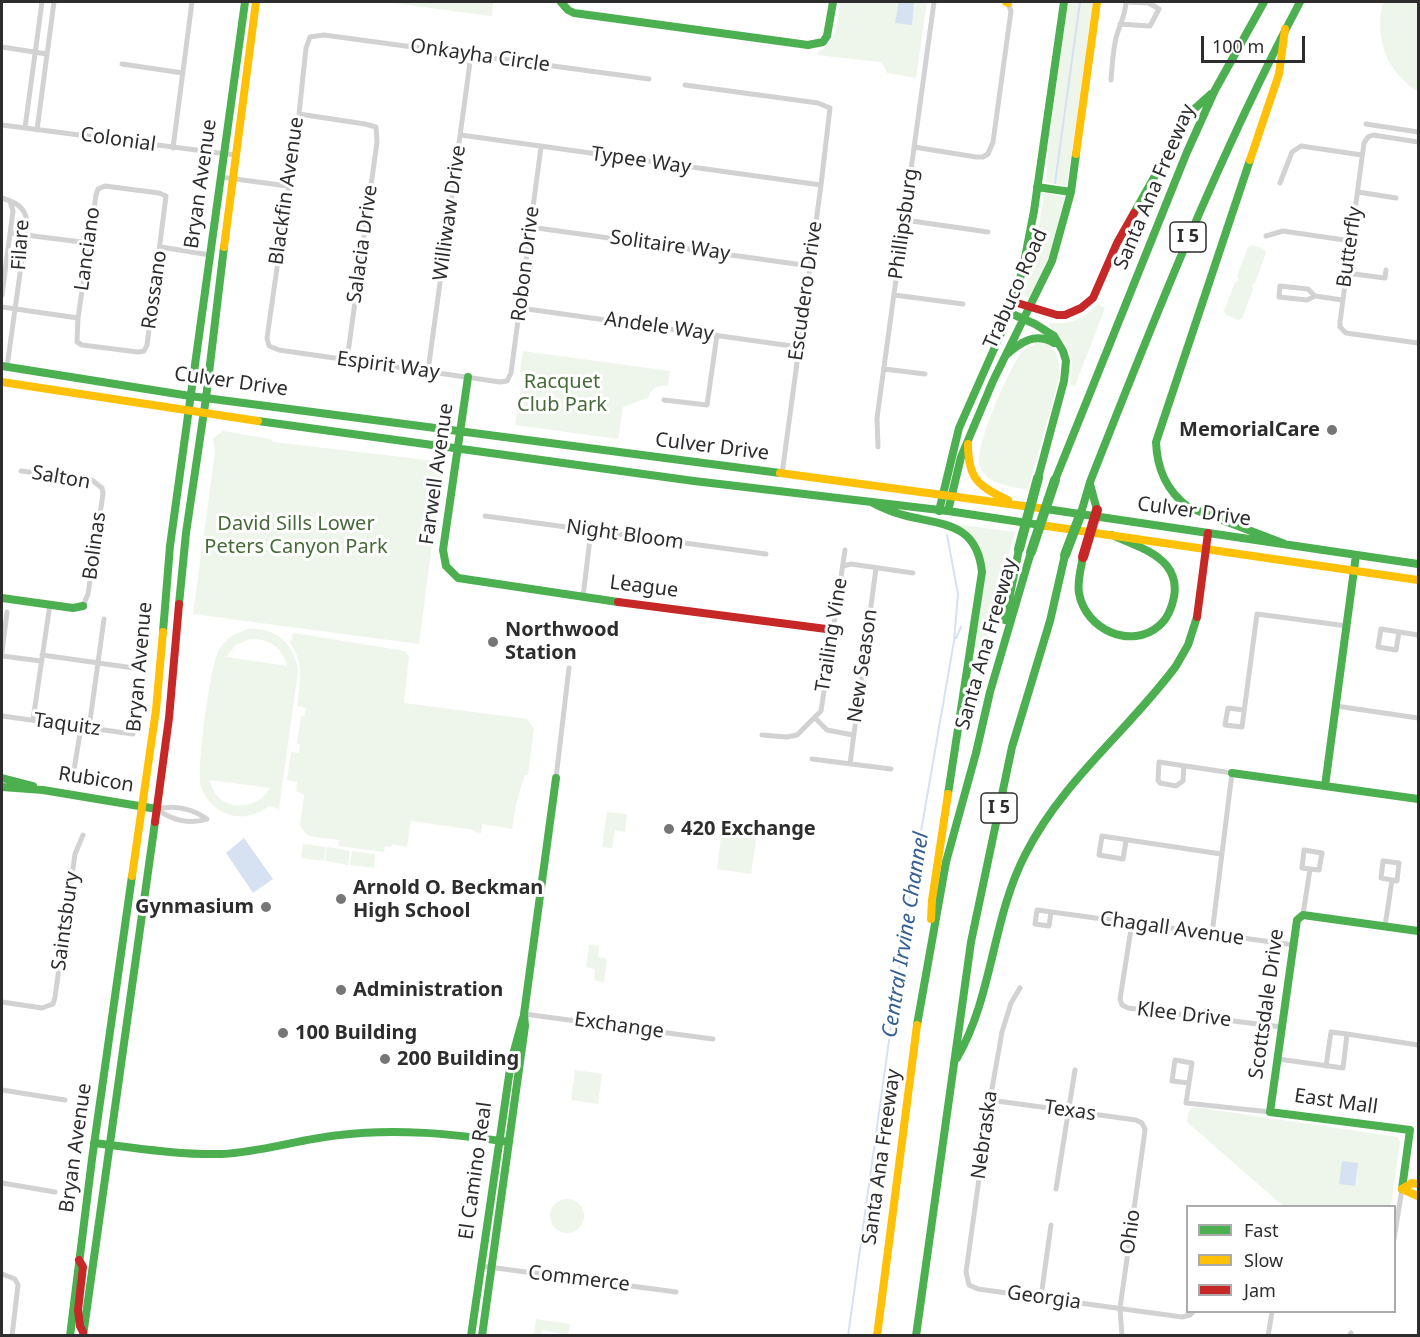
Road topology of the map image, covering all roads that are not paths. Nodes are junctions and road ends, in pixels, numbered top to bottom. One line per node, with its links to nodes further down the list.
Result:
1 (42, 2): 19 (street)
2 (54, 2): 20 (street)
3 (192, 2): 23 (street)
4 (245, 2): 39 (main road, Bryan Avenue)
5 (256, 2): 41 (main road, Bryan Avenue)
6 (832, 2): 14 (main road)
7 (934, 2): 37 (street, Phillipsburg)
8 (1007, 2): 37 (street)
9 (1064, 2): 46 (main road, Trabuco Road)
10 (1097, 2): 47 (main road, Trabuco Road)
11 (1128, 2): 15 (street); 15 (street)
12 (1264, 2): 27 (main road, Santa Ana Freeway / I 5)
13 (1300, 2): 16 (main road, I 5)
14 (562, 4)
15 (1120, 24): 25 (street)
16 (1285, 29): 105 (main road, I 5); 114 (main road)
17 (310, 37): 21 (street, Onkayha Circle); 28 (street, Blackfin Avenue)
18 (2, 47): 19 (street)
19 (35, 52): 20 (street); 31 (street)
20 (47, 54): 32 (street)
21 (471, 55): 24 (street, Onkayha Circle); 34 (street, Williwaw Drive)
22 (122, 64): 23 (street)
23 (183, 73): 38 (street)
24 (649, 80)
25 (1111, 80)
26 (685, 85): 44 (street, Escudero Drive)
27 (1215, 90): 73 (main road); 142 (main road, Santa Ana Freeway / I 5, bridge)
28 (298, 114): 45 (street, Blackfin Avenue); 85 (street, Salacia Drive)
29 (1366, 124): 33 (street)
30 (2, 125): 31 (street, Colonial)
31 (25, 128): 32 (street, Colonial)
32 (37, 130): 38 (street, Colonial)
33 (1419, 132)
34 (461, 135): 36 (street, Typee Way); 88 (street, Williwaw Drive)
35 (1419, 142): 40 (street)
36 (541, 147): 44 (street, Typee Way); 54 (street, Robon Drive)
37 (914, 147): 53 (street, Phillipsburg)
38 (173, 148): 39 (street, Colonial)
39 (223, 154): 41 (street, Colonial); 42 (main road, Bryan Avenue)
40 (1362, 154): 43 (street); 48 (street, Butterfly)
41 (235, 155): 42 (main road, Bryan Avenue)
42 (226, 177): 45 (street); 62 (main road, Bryan Avenue); 94 (main road, Bryan Avenue)
43 (1280, 183)
44 (821, 185): 63 (street, Escudero Drive)
45 (288, 186): 81 (street, Blackfin Avenue)
46 (1037, 187): 47 (main road); 72 (main road, Trabuco Road)
47 (1071, 192): 73 (main road, Trabuco Road)
48 (1358, 192): 51 (street); 59 (street, Butterfly)
49 (166, 196): 60 (street, Lanciano); 61 (street, Rossano)
50 (2, 198): 52 (street, Filare)
51 (1396, 198)
52 (10, 201): 56 (street, Filare); 57 (street, Filare)
53 (905, 220): 55 (street); 67 (street, Phillipsburg)
54 (530, 227): 63 (street, Solitaire Way); 74 (street, Robon Drive)
55 (988, 232)
56 (10, 233): 57 (street); 66 (street, Filare)
57 (25, 235): 60 (street); 75 (street, Filare)
58 (1266, 236): 59 (street)
59 (1350, 241): 65 (street, Butterfly)
60 (88, 243): 76 (street, Lanciano)
61 (160, 247): 62 (street); 79 (street, Rossano)
62 (210, 255): 93 (main road, Bryan Avenue)
63 (810, 266): 82 (street, Escudero Drive)
64 (1386, 270): 65 (street)
65 (1346, 273): 69 (street, Butterfly)
66 (2, 295)
67 (894, 295): 70 (street); 87 (street, Phillipsburg)
68 (1315, 296): 68 (street); 69 (street)
69 (1342, 300): 80 (street, Butterfly)
70 (963, 304)
71 (2, 307): 75 (street)
72 (1012, 307): 73 (main road); 77 (main road); 106 (main road, Trabuco Road)
73 (1031, 307): 77 (main road, Trabuco Road)
74 (520, 308): 78 (street, Andele Way); 91 (street, Robon Drive)
75 (15, 309): 76 (street); 86 (street, Filare)
76 (78, 318): 79 (street, Lanciano)
77 (1025, 319): 83 (main road); 84 (main road, Trabuco Road)
78 (717, 335): 82 (street, Andele Way); 95 (street)
79 (77, 342)
80 (1419, 343)
81 (269, 346): 85 (street, Espirit Way)
82 (799, 347): 103 (street, Escudero Drive)
83 (1063, 351): 84 (main road); 142 (main road, bridge)
84 (1006, 355): 99 (main road, Trabuco Road)
85 (347, 360): 88 (street, Espirit Way)
86 (4, 367): 93 (main road, Culver Drive)
87 (884, 369): 89 (street); 100 (street, Phillipsburg)
88 (428, 371): 90 (street, Espirit Way)
89 (926, 374)
90 (468, 377): 91 (street, Espirit Way); 98 (main road, Farwell Avenue)
91 (507, 381)
92 (2, 382): 96 (main road, Culver Drive)
93 (190, 396): 94 (main road, Culver Drive); 96 (main road, Bryan Avenue)
94 (206, 398): 97 (main road, Bryan Avenue); 98 (main road, Culver Drive)
95 (664, 400)
96 (188, 412): 97 (main road, Culver Drive); 166 (main road, Bryan Avenue)
97 (203, 414): 101 (main road, Culver Drive); 167 (main road, Bryan Avenue)
98 (460, 430): 101 (main road, Farwell Avenue); 103 (main road, Culver Drive)
99 (968, 444): 106 (main road, Trabuco Road); 108 (main road)
100 (878, 447)
101 (458, 449): 107 (main road, Culver Drive); 123 (main road, Farwell Avenue)
102 (21, 471): 104 (street, Salton)
103 (782, 474): 106 (main road, Culver Drive)
104 (100, 485): 129 (street, Bolinas)
105 (1090, 486): 113 (main road, bridge); 190 (main road, I 5, bridge)
106 (947, 495): 108 (main road, Culver Drive); 109 (main road, Trabuco Road)
107 (871, 502): 109 (main road, Culver Drive); 180 (main road)
108 (1015, 504): 112 (main road, Culver Drive)
109 (944, 511): 113 (main road, Culver Drive)
110 (485, 516): 111 (street, Night Bloom)
111 (591, 530): 117 (street, Night Bloom); 126 (street)
112 (1208, 533): 114 (main road, Culver Drive); 115 (main road)
113 (1112, 535): 115 (main road, Culver Drive)
114 (1285, 544): 118 (main road, Culver Drive)
115 (1206, 549): 122 (main road, Culver Drive); 190 (main road)
116 (845, 550): 120 (street, Trailing Vine)
117 (766, 554)
118 (1356, 555): 119 (main road, Culver Drive); 122 (main road)
119 (1419, 564)
120 (843, 566): 121 (street); 133 (street, Trailing Vine)
121 (876, 568): 124 (street); 153 (street, New Season)
122 (1355, 571): 125 (main road, Culver Drive); 132 (main road)
123 (450, 573): 126 (main road, League)
124 (913, 573)
125 (1419, 580)
126 (583, 597): 133 (main road, League)
127 (2, 598): 128 (main road)
128 (50, 604): 129 (main road); 138 (street)
129 (83, 606)
130 (7, 612): 136 (street)
131 (104, 619): 139 (street)
132 (1347, 626): 143 (main road); 144 (street)
133 (834, 630): 147 (street, Trailing Vine)
134 (1398, 632): 134 (street); 135 (street)
135 (1419, 635)
136 (2, 652)
137 (2, 656): 138 (street)
138 (42, 658): 139 (street); 148 (street)
139 (98, 662): 141 (street); 150 (street)
140 (569, 668): 161 (street)
141 (141, 669)
142 (990, 693): 180 (main road, Santa Ana Freeway / I 5)
143 (1336, 706): 146 (street); 162 (main road)
144 (1244, 710): 144 (street)
145 (2, 716): 148 (street, Taquitz)
146 (1419, 717)
147 (815, 718): 152 (street, Trailing Vine); 153 (street, Trailing Vine)
148 (33, 720): 149 (street, Taquitz)
149 (81, 728): 150 (street, Taquitz); 158 (street)
150 (88, 729): 151 (street, Taquitz)
151 (133, 734)
152 (762, 735)
153 (853, 735): 155 (street, New Season)
154 (812, 759): 155 (street)
155 (850, 764): 157 (street)
156 (1184, 766): 156 (street); 159 (street)
157 (891, 769)
158 (74, 770)
159 (1232, 773): 162 (main road); 170 (street)
160 (2, 778): 164 (main road, Rubicon)
161 (556, 778): 183 (main road, El Camino Real)
162 (1325, 786): 165 (main road)
163 (2, 788): 164 (main road, Rubicon)
164 (43, 790): 166 (main road, Rubicon)
165 (1419, 799)
166 (142, 805): 167 (main road, Rubicon); 200 (main road, Bryan Avenue)
167 (157, 808): 167 (street); 201 (main road, Bryan Avenue)
168 (83, 835): 182 (street, Saintsbury)
169 (1126, 841): 169 (street); 170 (street)
170 (1221, 854): 178 (street)
171 (1310, 869): 171 (street, Scottsdale Drive); 174 (street, Scottsdale Drive)
172 (1392, 880): 172 (street); 176 (street)
173 (1051, 912): 175 (street, Chagall Avenue)
174 (1303, 915): 176 (main road); 179 (main road, Scottsdale Drive)
175 (1132, 923): 178 (street, Chagall Avenue); 184 (street, Klee Drive)
176 (1385, 926): 177 (main road)
177 (1419, 931)
178 (1212, 934): 179 (street, Chagall Avenue)
179 (1294, 945): 184 (main road, Scottsdale Drive)
180 (929, 964): 224 (main road, Santa Ana Freeway / I 5)
181 (1020, 988): 195 (street, Nebraska)
182 (2, 1002)
183 (524, 1014): 186 (street, Exchange); 199 (main road, El Camino Real)
184 (1282, 1027): 188 (main road, Scottsdale Drive)
185 (1347, 1034): 187 (street); 189 (street); 189 (street)
186 (713, 1039)
187 (1419, 1045)
188 (1278, 1059): 189 (street); 197 (main road, Scottsdale Drive)
189 (1326, 1066)
190 (953, 1067): 225 (main road, I 5)
191 (1075, 1070): 196 (street)
192 (1189, 1083): 192 (street); 197 (street, East Mall)
193 (2, 1090): 194 (street)
194 (65, 1100)
195 (990, 1100): 196 (street, Texas); 213 (street, Nebraska)
196 (1068, 1111): 198 (street, Texas); 205 (street)
197 (1270, 1112): 204 (main road, East Mall)
198 (1145, 1130): 216 (street, Ohio)
199 (504, 1141): 201 (main road); 211 (main road, El Camino Real)
200 (94, 1143): 201 (main road); 210 (main road, Bryan Avenue)
201 (109, 1144): 219 (main road, Bryan Avenue)
202 (2, 1183): 206 (street)
203 (1419, 1184): 204 (main road)
204 (1402, 1189): 207 (main road); 209 (street)
205 (1056, 1190)
206 (55, 1192)
207 (1419, 1196)
208 (1051, 1225): 215 (street)
209 (1396, 1232)
210 (79, 1260): 219 (main road); 221 (main road, Bryan Avenue)
211 (486, 1267): 214 (street, Commerce); 222 (main road, El Camino Real); 223 (main road, El Camino Real)
212 (2, 1274): 220 (street)
213 (969, 1285): 215 (street, Georgia)
214 (676, 1292)
215 (1041, 1297): 216 (street, Georgia)
216 (1120, 1308): 217 (street, Georgia); 226 (street, Ohio)
217 (1192, 1313)
218 (1272, 1313): 227 (street)
219 (83, 1334)
220 (12, 1335)
221 (70, 1335)
222 (471, 1335)
223 (482, 1335)
224 (877, 1335)
225 (916, 1335)
226 (1122, 1335)
227 (1268, 1335)

